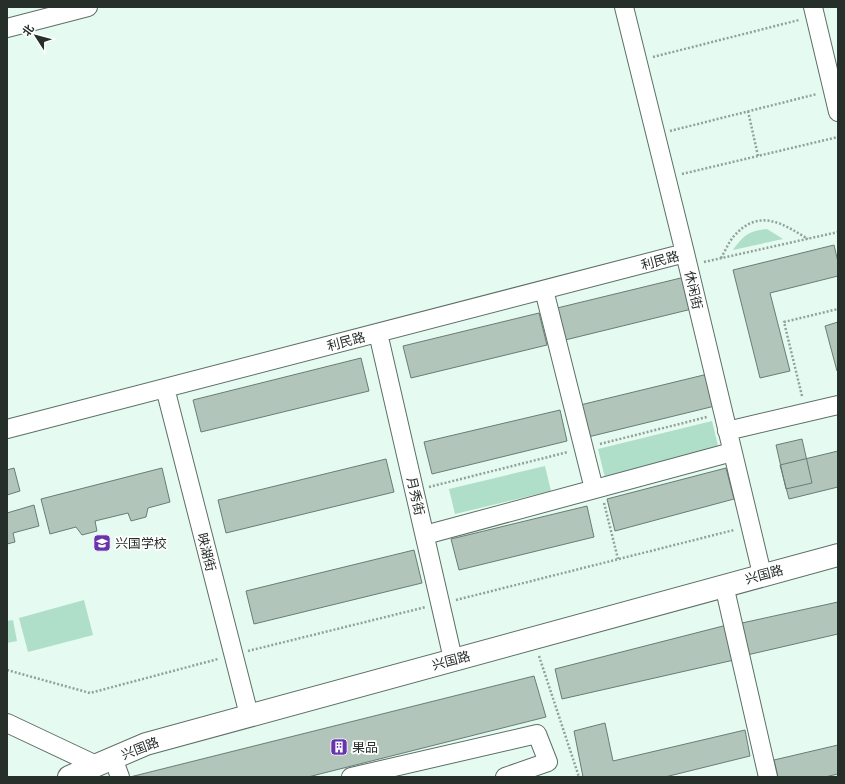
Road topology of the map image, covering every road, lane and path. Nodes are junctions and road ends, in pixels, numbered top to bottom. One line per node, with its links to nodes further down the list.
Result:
1 (88, 7): 4 (street)
2 (624, 7): 5 (street, 休闲街)
3 (814, 12): 5 (path); 6 (street)
4 (7, 28)
5 (637, 61): 9 (street, 休闲街)
6 (833, 90): 7 (path); 8 (street)
7 (748, 111): 9 (path); 11 (path)
8 (838, 112)
9 (656, 134): 12 (street, 休闲街)
10 (838, 137): 11 (path)
11 (758, 156): 12 (path)
12 (666, 178): 16 (street, 休闲街)
13 (838, 232): 14 (path)
14 (808, 239): 15 (path); 15 (path)
15 (721, 258): 16 (path)
16 (687, 259): 17 (street, 利民路); 24 (street, 休闲街)
17 (544, 290): 19 (street, 利民路); 26 (street)
18 (838, 309): 22 (path)
19 (378, 333): 20 (street, 利民路); 28 (street, 月秀街)
20 (165, 388): 23 (street, 利民路); 35 (street, 映湖街)
21 (838, 405): 22 (street)
22 (805, 412): 24 (street)
23 (7, 429)
24 (727, 431): 25 (street, 休闲街)
25 (732, 452): 26 (street); 27 (street, 休闲街)
26 (597, 489): 28 (street); 30 (path)
27 (750, 526): 30 (path); 31 (street, 休闲街)
28 (425, 535): 33 (street, 月秀街)
29 (838, 555): 31 (main road, 兴国路)
30 (618, 559): 33 (path)
31 (762, 574): 32 (main road, 兴国路)
32 (724, 585): 34 (main road, 兴国路); 45 (street)
33 (440, 604): 35 (path); 36 (street, 月秀街)
34 (533, 637): 36 (main road, 兴国路); 44 (path)
35 (234, 655): 37 (path); 38 (street, 映湖街)
36 (453, 659): 38 (main road, 兴国路)
37 (7, 670)
38 (249, 715): 40 (main road, 兴国路)
39 (7, 723): 40 (street)
40 (110, 767): 41 (main road, 兴国路)
41 (69, 777)
42 (351, 777): 43 (street)
43 (505, 777)
44 (579, 777)
45 (768, 777)

